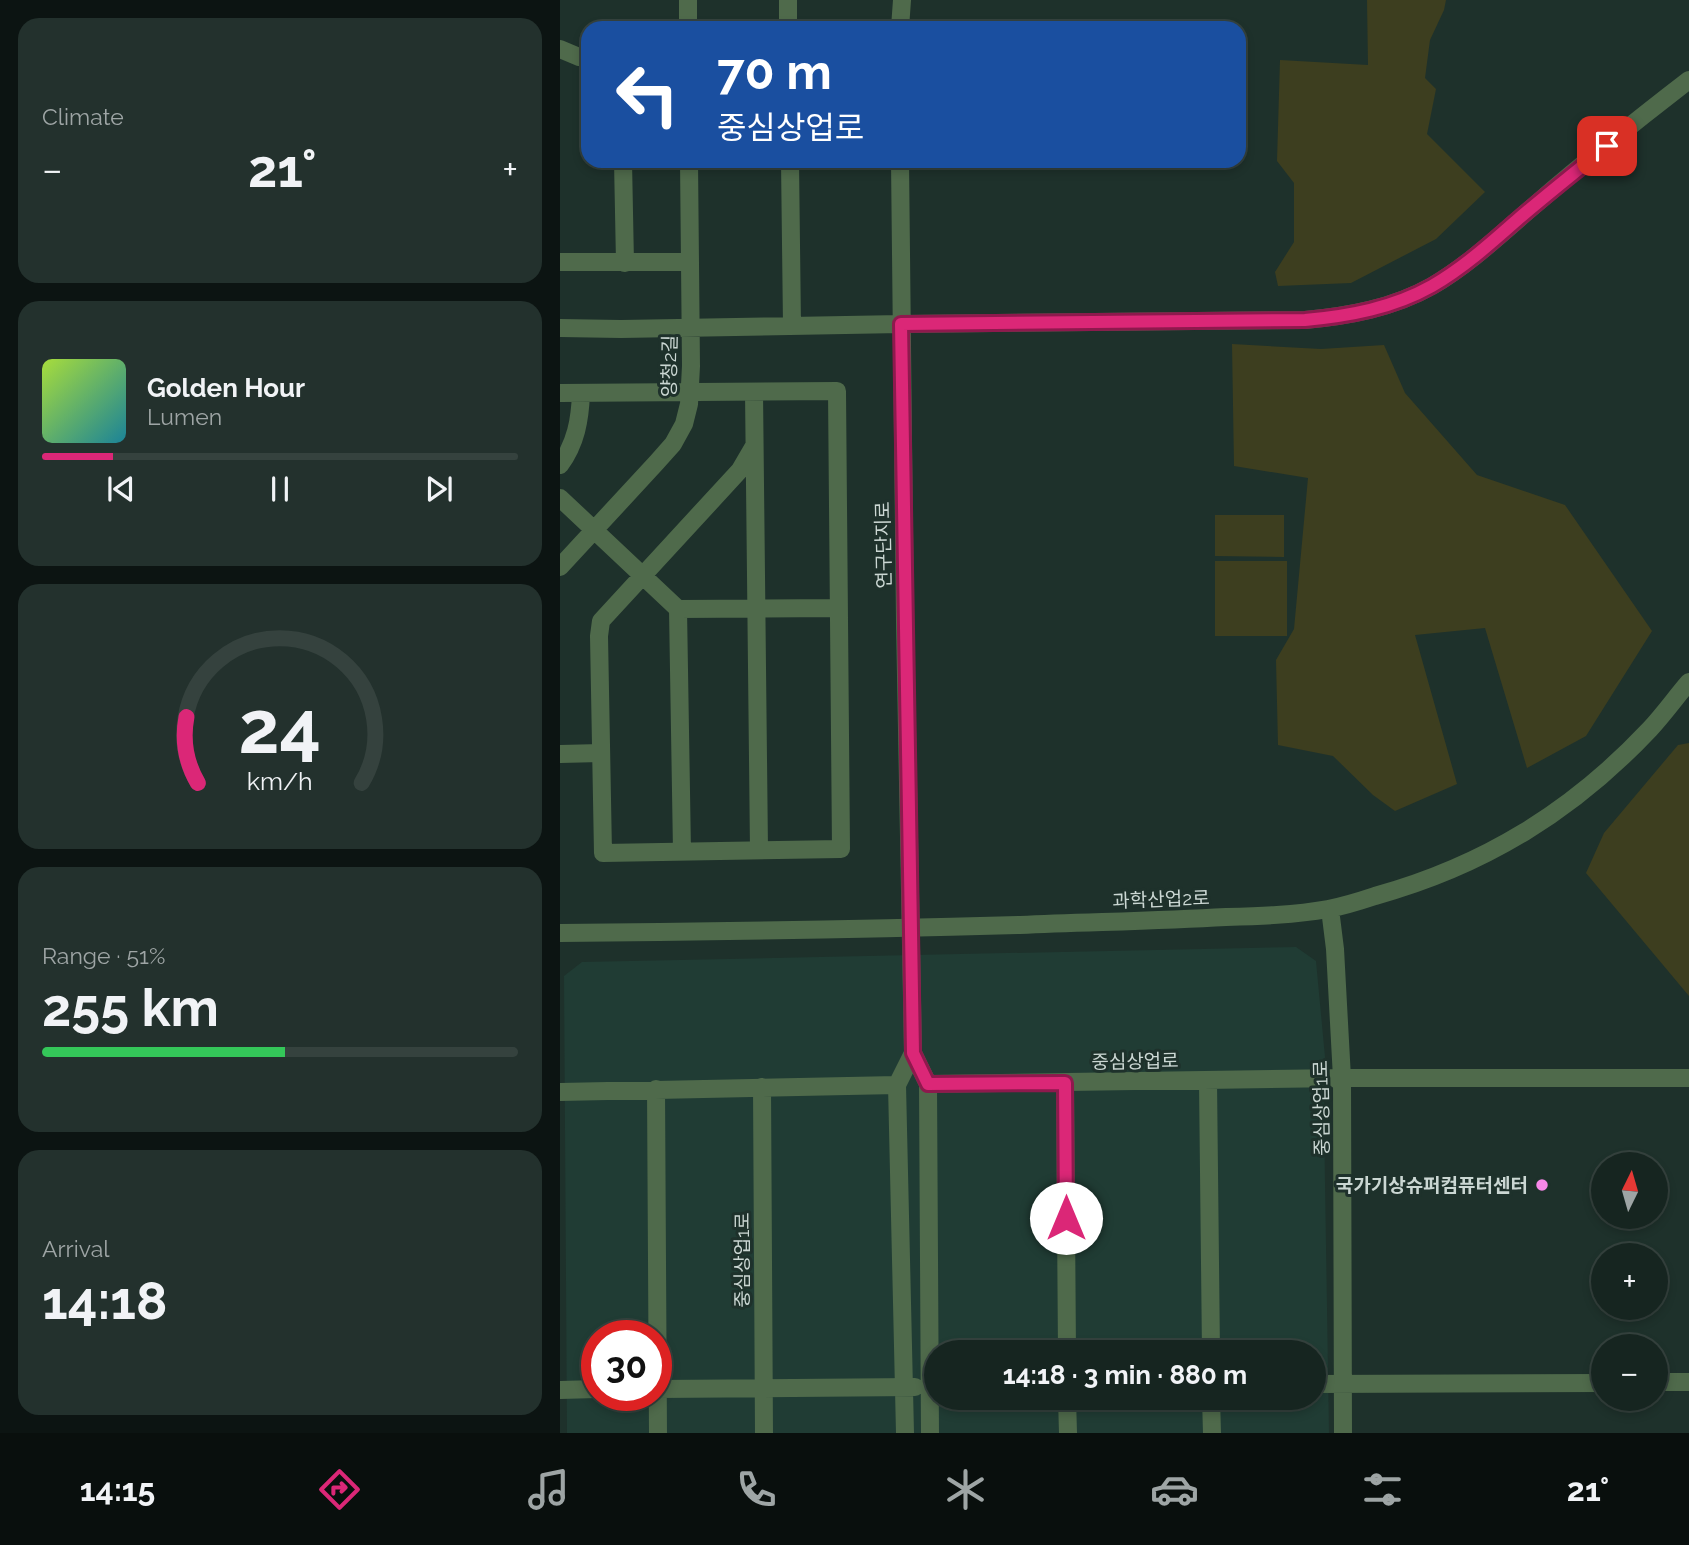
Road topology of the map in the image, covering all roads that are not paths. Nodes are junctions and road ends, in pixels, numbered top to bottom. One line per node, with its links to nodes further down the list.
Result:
1 (688, 0): 4 (street)
2 (788, 0): 5 (street)
3 (902, 0): 6 (street)
4 (688, 21)
5 (788, 21)
6 (900, 21)
7 (560, 49): 8 (street)
8 (581, 56)
9 (1689, 80): 17 (street)
10 (623, 168): 16 (street)
11 (689, 168): 15 (street, 양청2길)
12 (790, 168): 18 (street)
13 (900, 168): 17 (street, 연구단지로)
14 (560, 262): 16 (street)
15 (690, 262): 16 (street); 20 (street, 양청2길)
16 (625, 263)
17 (901, 324): 18 (street); 40 (street, 연구단지로)
18 (792, 326): 20 (street)
19 (560, 328): 20 (street)
20 (691, 328): 21 (street, 양청2길)
21 (690, 392): 22 (street); 24 (street); 28 (street, 양청2길)
22 (754, 392): 25 (street); 32 (street)
23 (560, 393): 24 (street)
24 (581, 393): 26 (street)
25 (754, 446): 30 (street); 31 (street)
26 (560, 465)
27 (560, 498): 28 (street)
28 (594, 529): 29 (street, 양청2길); 30 (street)
29 (560, 566)
30 (642, 575): 33 (street); 35 (street)
31 (756, 608): 32 (street); 33 (street); 37 (street)
32 (839, 608): 37 (street)
33 (678, 609): 38 (street)
34 (1689, 682): 39 (street, 과학산업2로)
35 (601, 753): 36 (street); 38 (street)
36 (560, 754)
37 (759, 850): 38 (street)
38 (682, 852)
39 (1330, 909): 40 (street, 과학산업2로); 43 (street, 중심상업1로)
40 (911, 928): 41 (street, 과학산업2로); 42 (street)
41 (560, 933)
42 (913, 1053): 47 (street); 48 (street)
43 (1342, 1078): 44 (street, 중심상업로); 45 (street, 중심상업로); 60 (street, 중심상업1로)
44 (1689, 1078)
45 (1208, 1081): 46 (street, 중심상업로); 55 (street)
46 (1065, 1083): 47 (street, 중심상업로); 54 (street)
47 (928, 1084): 53 (street)
48 (897, 1085): 49 (street); 61 (street)
49 (762, 1087): 50 (street); 63 (street, 중심상업1로)
50 (656, 1089): 51 (street); 52 (street)
51 (560, 1092)
52 (657, 1320)
53 (931, 1340)
54 (1067, 1340)
55 (1211, 1340)
56 (1668, 1382): 57 (street)
57 (1689, 1382)
58 (1591, 1383): 60 (street)
59 (1326, 1384): 60 (street)
60 (1343, 1384): 77 (street, 중심상업1로)
61 (904, 1387): 62 (street); 63 (street); 73 (street)
62 (924, 1387)
63 (764, 1388): 65 (street); 72 (street, 중심상업1로)
64 (581, 1389): 66 (street)
65 (672, 1389)
66 (560, 1390)
67 (931, 1410): 74 (street)
68 (1067, 1410): 75 (street)
69 (1211, 1410): 76 (street)
70 (658, 1411): 71 (street)
71 (658, 1433)
72 (764, 1433)
73 (905, 1433)
74 (930, 1433)
75 (1068, 1433)
76 (1212, 1433)
77 (1343, 1433)

